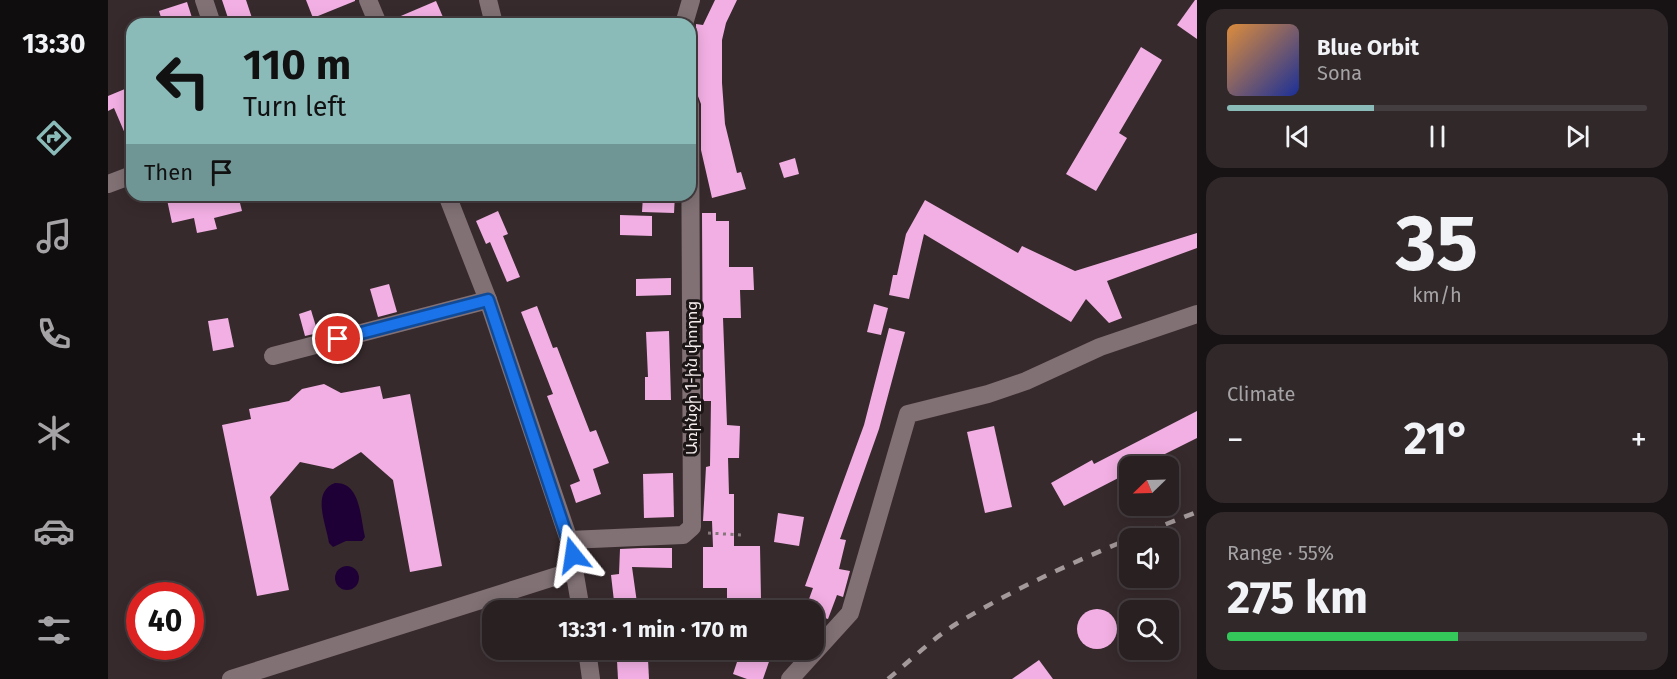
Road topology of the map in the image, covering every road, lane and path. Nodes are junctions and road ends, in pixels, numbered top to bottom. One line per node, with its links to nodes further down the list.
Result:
1 (204, 0): 5 (street)
2 (368, 0): 6 (street)
3 (488, 0): 7 (street)
4 (691, 0): 8 (street)
5 (211, 18)
6 (376, 18)
7 (492, 18)
8 (686, 18)
9 (126, 177): 10 (street)
10 (108, 184)
11 (449, 201): 13 (street)
12 (690, 201): 16 (street, Առինջի 1-ին փողոց)
13 (488, 300): 15 (street); 18 (street)
14 (1197, 314): 24 (street)
15 (273, 356)
16 (688, 532): 17 (path); 18 (street)
17 (742, 535)
18 (569, 540): 19 (street)
19 (576, 570): 20 (street); 22 (street)
20 (580, 600)
21 (588, 660): 23 (street)
22 (231, 679)
23 (591, 679)
24 (790, 679)

